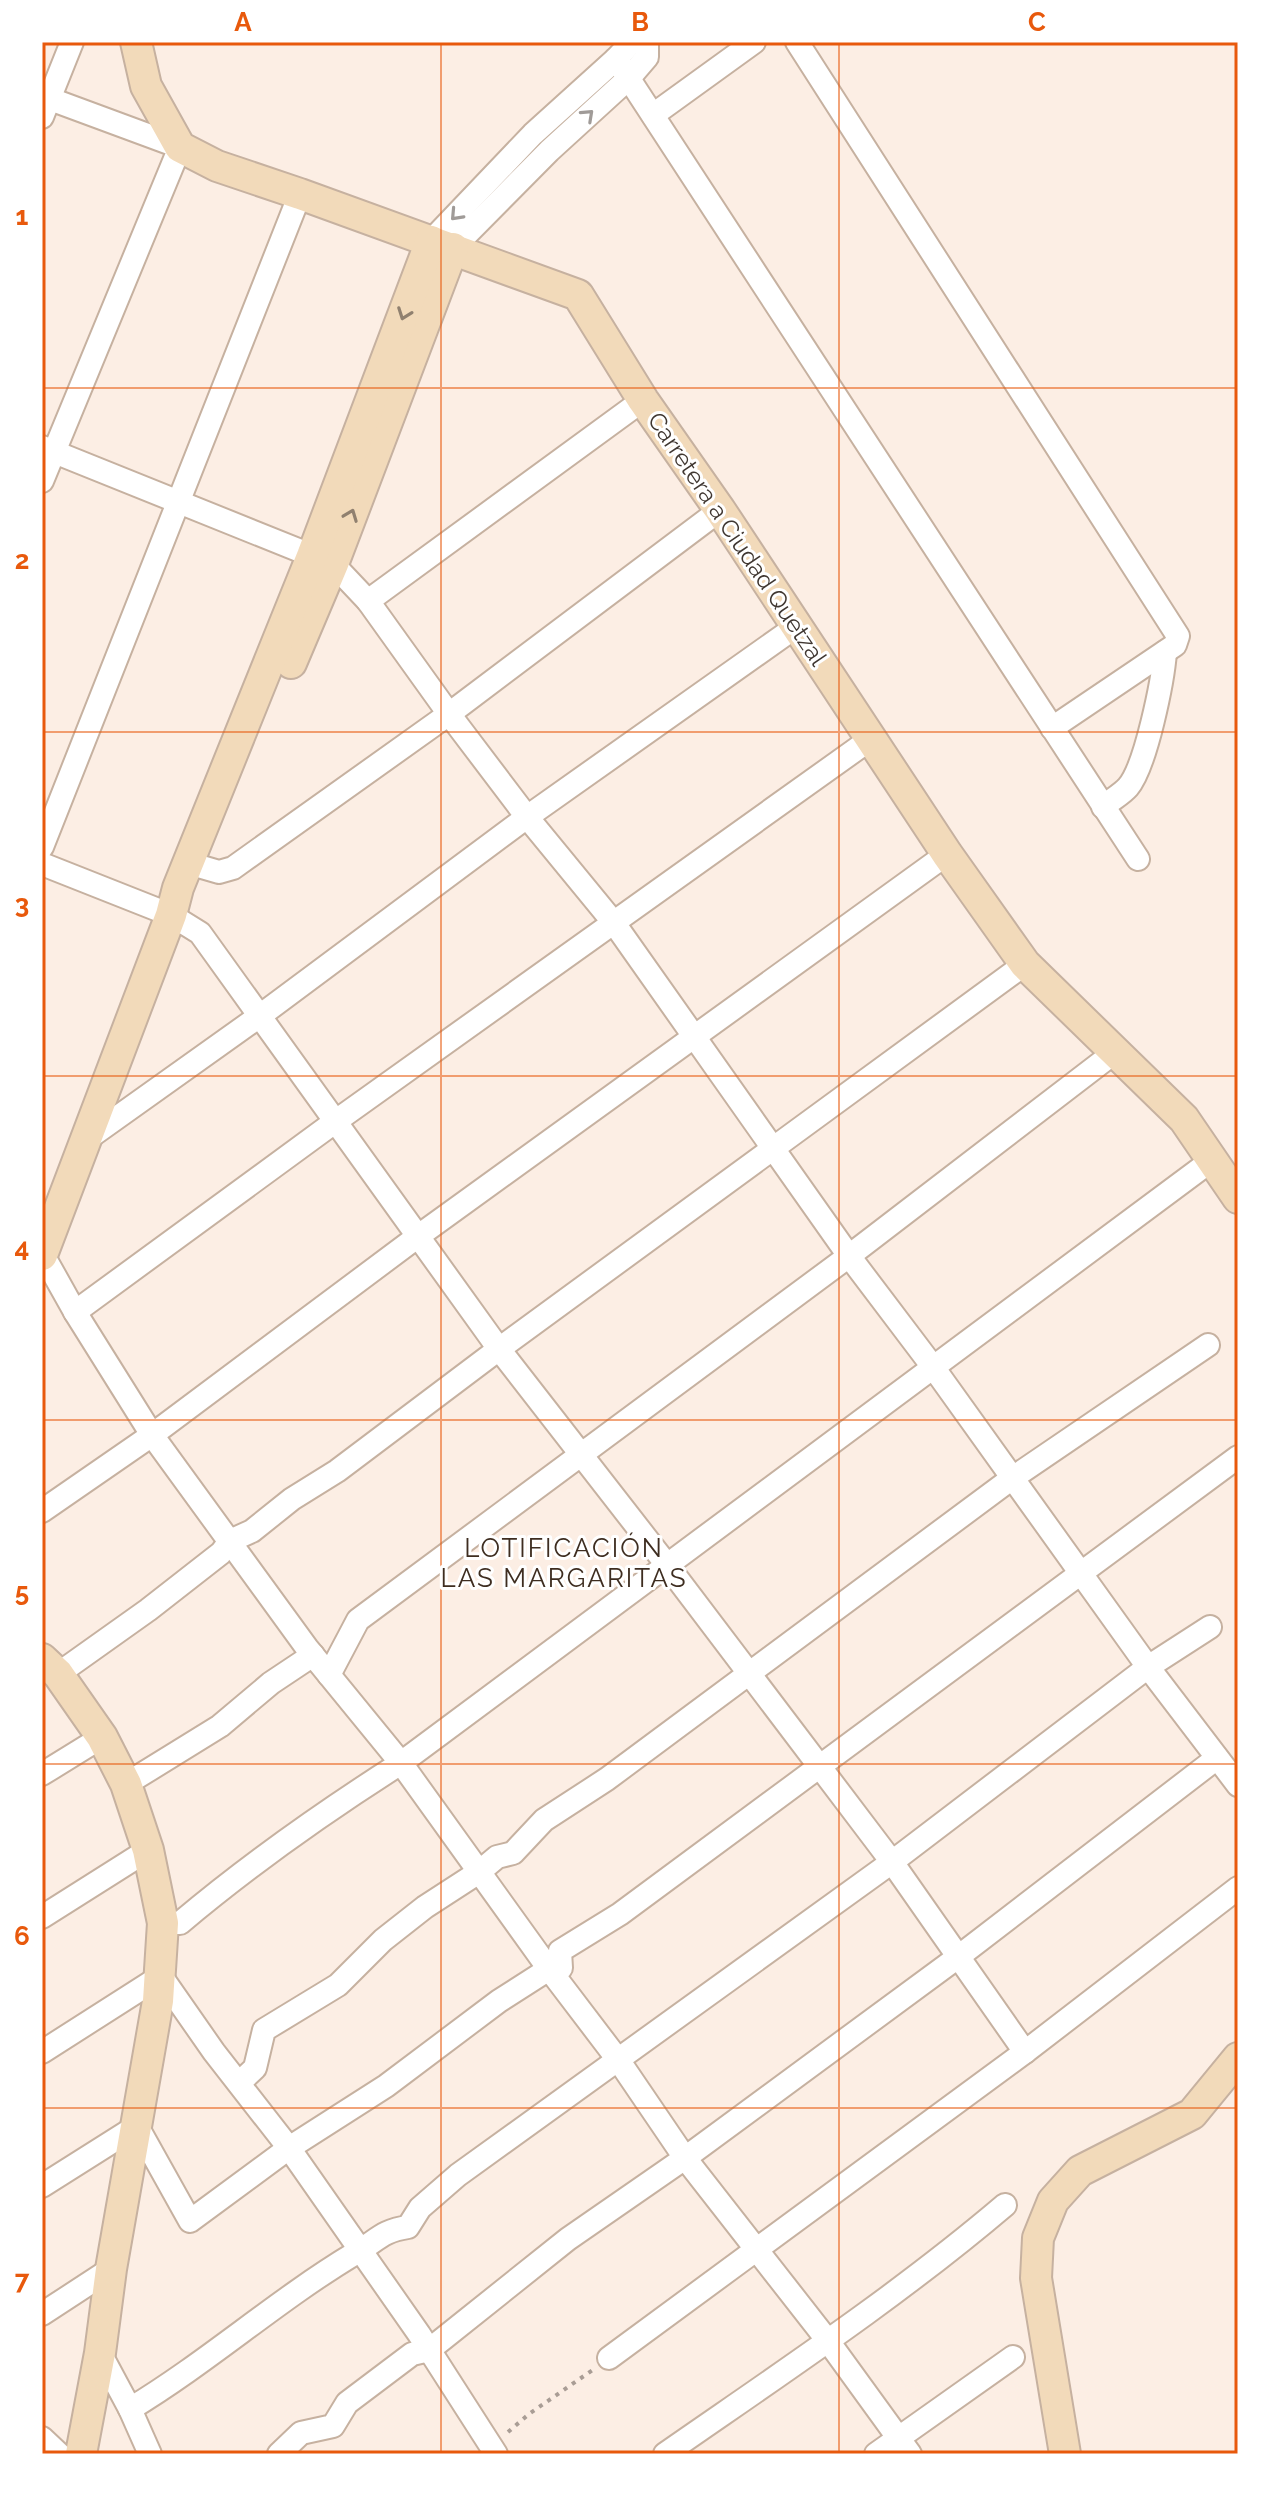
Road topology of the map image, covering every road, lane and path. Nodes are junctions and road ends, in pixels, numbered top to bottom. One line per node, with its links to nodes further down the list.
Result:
1 (72, 42): 8 (street)
2 (136, 42): 11 (main road)
3 (647, 42): 7 (street)
4 (754, 42): 9 (street)
5 (797, 42): 24 (street)
6 (622, 50): 7 (street); 10 (street)
7 (629, 78): 9 (street); 12 (street, one-way to 7)
8 (44, 104): 11 (street)
9 (653, 115): 26 (street)
10 (533, 134): 12 (street); 14 (street)
11 (180, 147): 13 (main road, Carretera a Ciudad Quetzal); 17 (street)
12 (549, 151): 14 (street)
13 (300, 194): 15 (main road, Carretera a Ciudad Quetzal); 19 (street)
14 (491, 194): 15 (street)
15 (442, 245): 16 (main road, Carretera a Ciudad Quetzal); 21 (main road)
16 (643, 400): 20 (main road, Carretera a Ciudad Quetzal); 22 (street)
17 (48, 449): 18 (street); 19 (street)
18 (42, 481)
19 (179, 502): 21 (street); 30 (street)
20 (720, 510): 23 (main road, Carretera a Ciudad Quetzal); 25 (street)
21 (322, 560): 22 (street); 34 (main road)
22 (368, 601): 25 (street)
23 (797, 626): 27 (main road, Carretera a Ciudad Quetzal); 29 (street)
24 (1165, 652): 26 (street); 28 (street)
25 (449, 714): 29 (street); 34 (street)
26 (1052, 728): 28 (street)
27 (872, 738): 31 (main road, Carretera a Ciudad Quetzal); 36 (street)
28 (1103, 807): 32 (street)
29 (527, 817): 36 (street); 38 (street)
30 (42, 847)
31 (947, 854): 37 (main road, Carretera a Ciudad Quetzal); 39 (street)
32 (1138, 859)
33 (42, 864): 35 (street)
34 (197, 866): 35 (main road)
35 (171, 915): 38 (street); 42 (main road)
36 (614, 923): 39 (street); 41 (street)
37 (1025, 964): 40 (main road, Carretera a Ciudad Quetzal); 43 (street)
38 (261, 1015): 41 (street); 42 (street)
39 (695, 1037): 43 (street); 46 (street)
40 (1115, 1052): 44 (main road, Carretera a Ciudad Quetzal); 48 (street)
41 (336, 1121): 46 (street); 49 (street)
42 (87, 1139): 47 (main road)
43 (774, 1148): 48 (street); 51 (street)
44 (1212, 1160): 45 (main road, Carretera a Ciudad Quetzal); 52 (street)
45 (1238, 1198)
46 (417, 1237): 51 (street); 53 (street)
47 (42, 1254): 49 (street)
48 (849, 1256): 52 (street); 54 (street)
49 (75, 1312): 53 (street)
50 (1208, 1345): 56 (street)
51 (499, 1349): 54 (street); 58 (street)
52 (933, 1367): 56 (street); 59 (street)
53 (152, 1435): 57 (street); 58 (street)
54 (581, 1453): 59 (street); 66 (street)
55 (1238, 1457): 60 (street)
56 (1011, 1479): 60 (street); 65 (street)
57 (42, 1511)
58 (230, 1541): 62 (street); 63 (street)
59 (667, 1565): 65 (street); 69 (street)
60 (1080, 1572): 64 (street); 70 (street)
61 (1210, 1627): 64 (street)
62 (313, 1655): 66 (street); 72 (street)
63 (50, 1666): 67 (main road)
64 (1148, 1667): 68 (street); 75 (street)
65 (749, 1674): 70 (street); 76 (street)
66 (329, 1675): 69 (street)
67 (102, 1737): 71 (street); 72 (main road)
68 (1217, 1758): 73 (street); 80 (street)
69 (401, 1763): 76 (street); 79 (street)
70 (819, 1767): 75 (street); 81 (street)
71 (42, 1774)
72 (126, 1784): 74 (main road)
73 (1238, 1785)
74 (148, 1850): 78 (street); 79 (main road)
75 (892, 1862): 80 (street); 86 (street)
76 (479, 1872): 81 (street); 87 (street)
77 (1238, 1888): 84 (street)
78 (42, 1917)
79 (163, 1923): 82 (main road)
80 (958, 1957): 84 (street); 90 (street)
81 (549, 1969): 86 (street); 89 (street)
82 (161, 1976): 83 (street); 87 (street); 88 (main road)
83 (42, 2052)
84 (1025, 2052): 93 (street)
85 (1238, 2058): 110 (main road)
86 (619, 2061): 90 (street); 94 (street)
87 (239, 2083): 89 (street)
88 (137, 2126): 89 (street); 91 (street); 95 (main road)
89 (289, 2148): 94 (street)
90 (685, 2158): 93 (street); 98 (street)
91 (42, 2186)
92 (1005, 2205): 97 (street)
93 (758, 2249): 97 (street); 101 (street)
94 (361, 2251): 98 (street); 102 (street)
95 (111, 2269): 96 (street); 99 (main road)
96 (42, 2314)
97 (828, 2341): 103 (street); 108 (street)
98 (429, 2350): 104 (street); 107 (street)
99 (100, 2353): 102 (street); 105 (main road)
100 (1013, 2357): 103 (street)
101 (609, 2358): 104 (path)
102 (130, 2409): 106 (street)
103 (904, 2446): 109 (street)
104 (489, 2452)
105 (81, 2454)
106 (150, 2454)
107 (279, 2454)
108 (665, 2454)
109 (876, 2454)
110 (1065, 2454)

